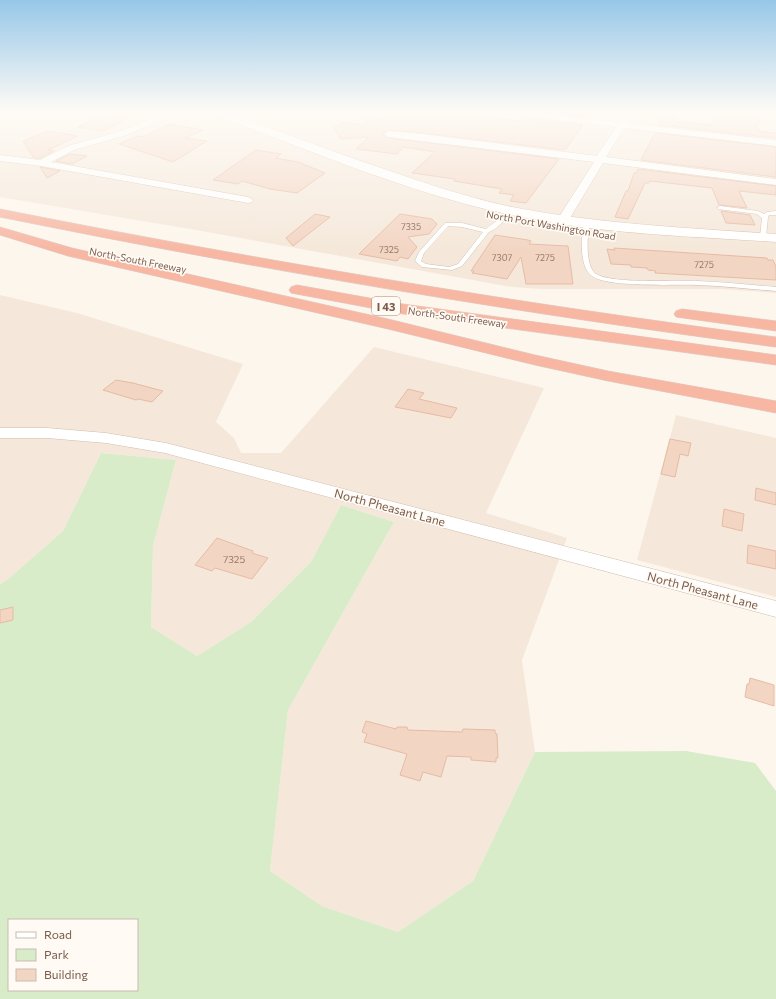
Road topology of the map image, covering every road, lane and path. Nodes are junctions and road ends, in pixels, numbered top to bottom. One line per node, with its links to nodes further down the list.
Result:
1 (5, 159): 6 (street)
2 (50, 159): 6 (street)
3 (341, 159): 12 (main road, North Port Washington Road)
4 (582, 159): 5 (street)
5 (600, 161): 7 (street); 14 (street)
6 (41, 163): 8 (street)
7 (776, 182)
8 (248, 200)
9 (720, 208): 13 (lane)
10 (1, 213): 20 (highway); 25 (highway, North-South Freeway / I 43)
11 (776, 213): 13 (lane)
12 (508, 215): 14 (main road, North Port Washington Road); 17 (lane)
13 (765, 217): 18 (lane)
14 (560, 224): 15 (main road, North Port Washington Road)
15 (585, 228): 18 (main road, North Port Washington Road); 19 (lane)
16 (0, 231): 26 (highway, North-South Freeway / I 43); 27 (highway)
17 (487, 231): 17 (lane)
18 (770, 242)
19 (776, 289)
20 (572, 300)
21 (665, 312): 22 (highway)
22 (746, 322): 23 (highway); 24 (highway)
23 (776, 322)
24 (776, 326)
25 (776, 342)
26 (776, 360)
27 (776, 408)
28 (0, 433): 29 (street, North Pheasant Lane)
29 (776, 609)

